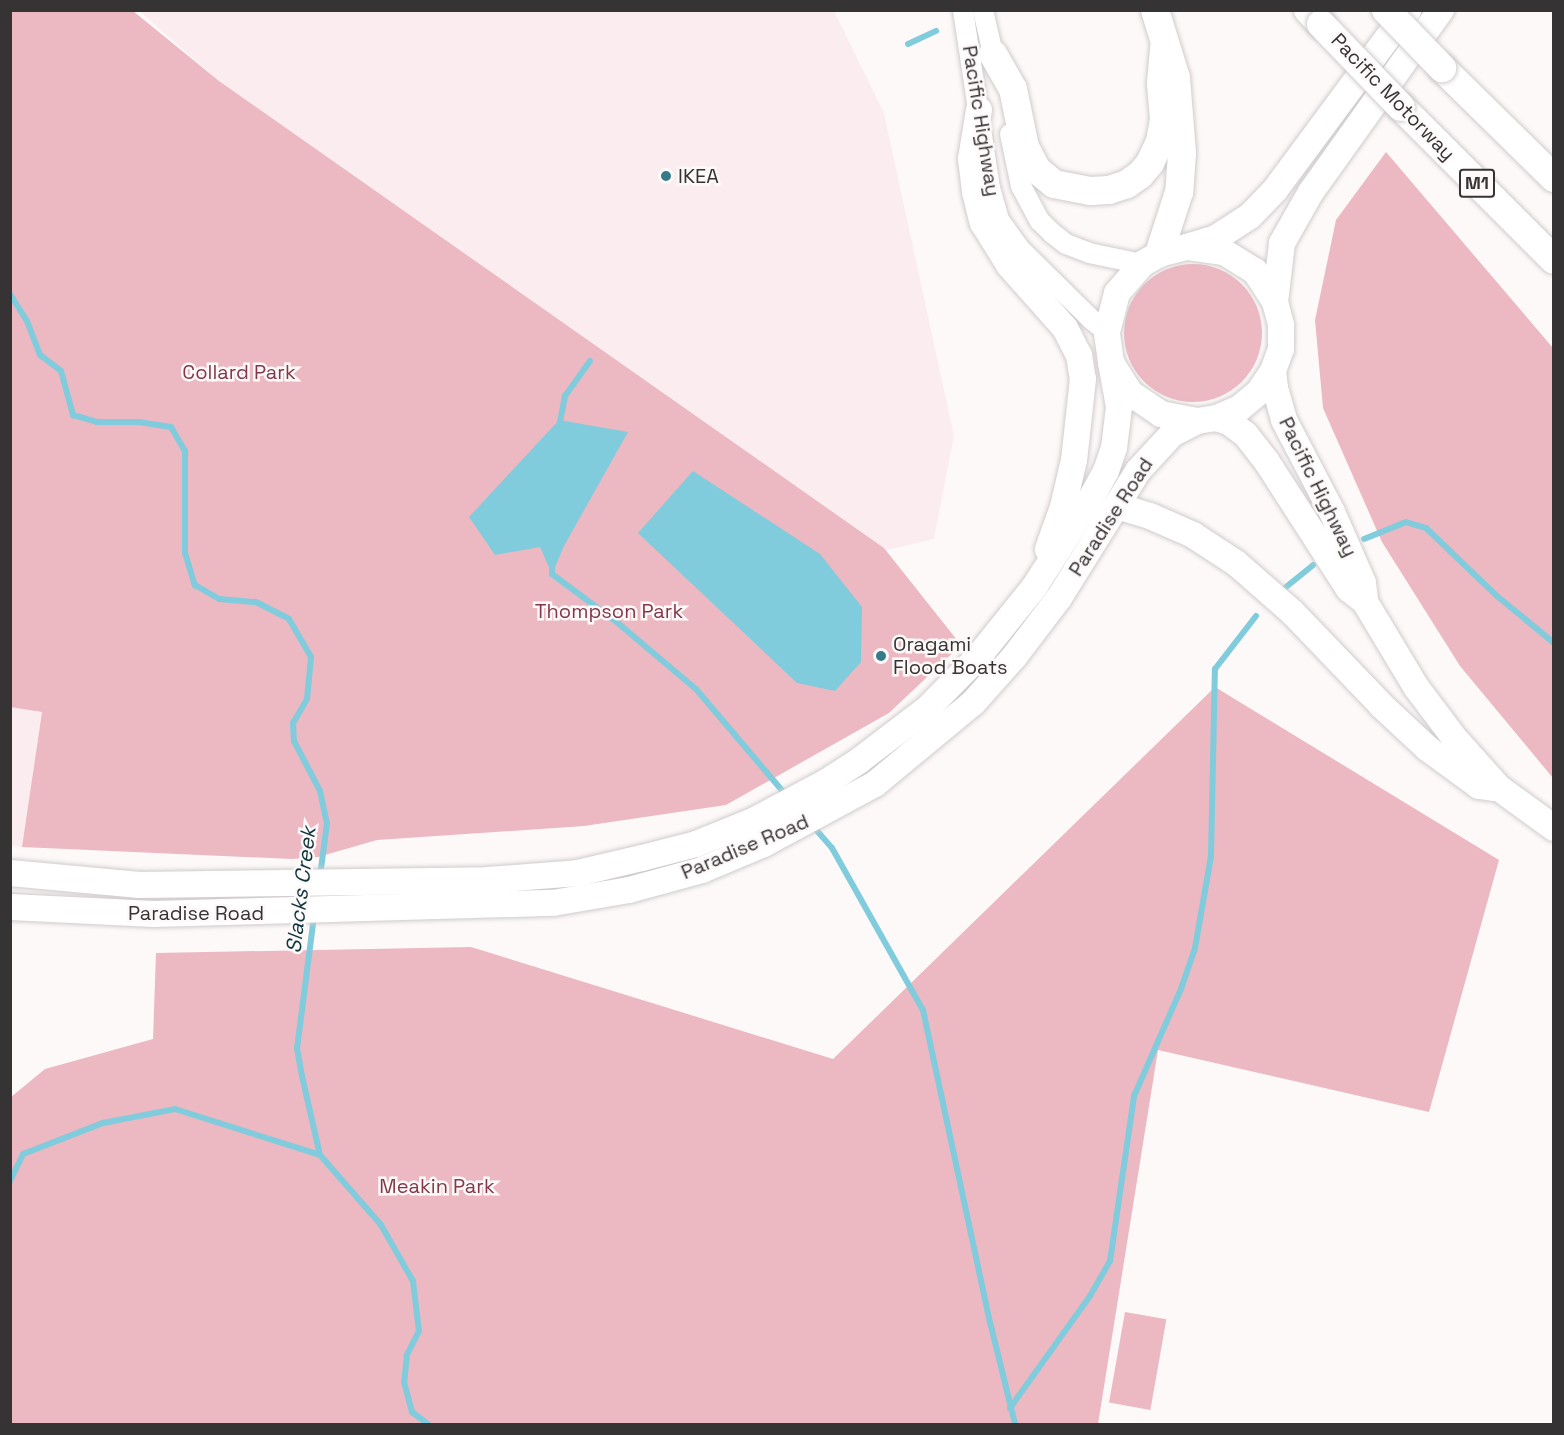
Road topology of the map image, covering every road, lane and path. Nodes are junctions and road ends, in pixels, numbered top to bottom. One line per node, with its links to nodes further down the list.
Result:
1 (963, 10): 10 (street, Pacific Highway)
2 (983, 10): 9 (street, Pacific Highway)
3 (1155, 10): 8 (highway)
4 (1386, 10): 11 (highway, bridge)
5 (1408, 10): 12 (main road)
6 (1441, 10): 15 (main road)
7 (1315, 17): 14 (highway, Pacific Motorway / M1, bridge)
8 (1164, 47): 9 (highway); 13 (highway)
9 (993, 54): 13 (street, Pacific Highway)
10 (979, 110): 16 (street, Pacific Highway); 21 (main road)
11 (1554, 178)
12 (1187, 247): 13 (main road); 15 (main road)
13 (1150, 259): 16 (main road)
14 (1554, 260)
15 (1275, 302): 18 (main road)
16 (1107, 332): 17 (main road)
17 (1111, 362): 19 (main road); 21 (main road, Paradise Road)
18 (1273, 371): 19 (main road); 22 (main road, Pacific Highway)
19 (1207, 419): 20 (main road, Paradise Road); 22 (main road, Pacific Highway)
20 (1117, 506): 23 (main road); 26 (main road, Paradise Road)
21 (1035, 586): 25 (main road, Paradise Road)
22 (1365, 602): 23 (main road, Pacific Highway)
23 (1499, 788): 24 (main road, Pacific Highway)
24 (1554, 828)
25 (10, 873)
26 (10, 907)

